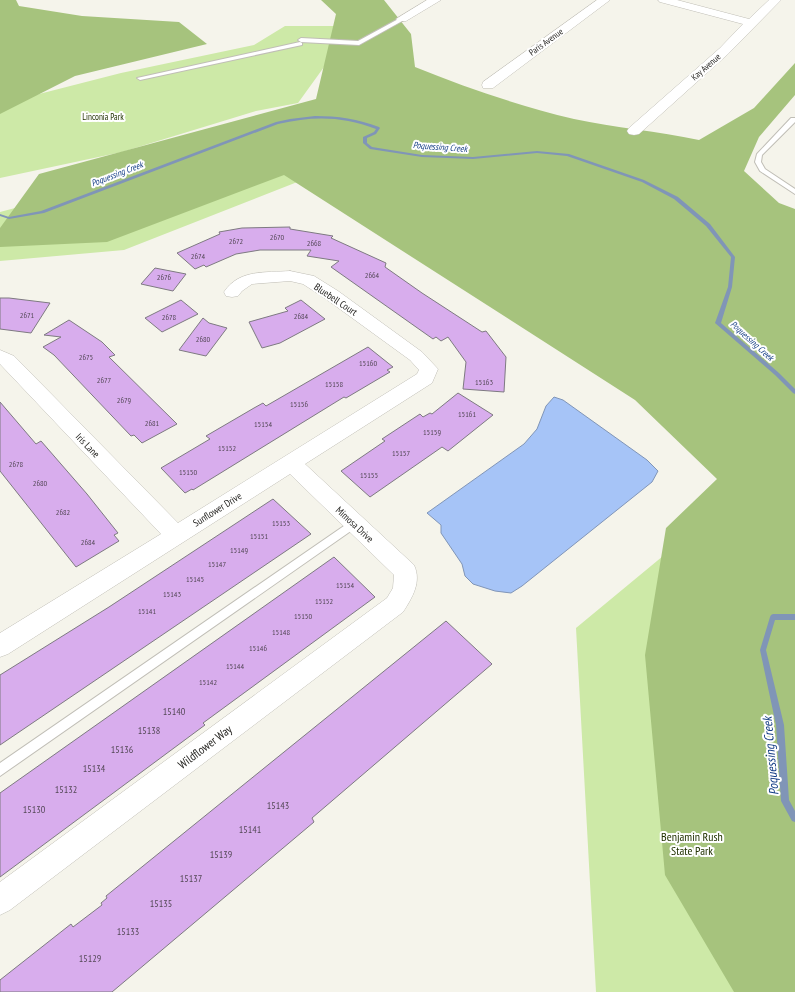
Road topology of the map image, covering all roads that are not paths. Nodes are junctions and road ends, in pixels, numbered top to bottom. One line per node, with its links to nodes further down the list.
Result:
1 (434, 0): 5 (street)
2 (604, 0): 8 (street, Paris Avenue)
3 (664, 0): 6 (street)
4 (775, 0): 6 (street, Kay Avenue)
5 (402, 19): 7 (lane)
6 (752, 23): 10 (street, Kay Avenue)
7 (140, 78)
8 (488, 85)
9 (795, 120): 12 (lane)
10 (634, 131)
11 (795, 182): 12 (lane)
12 (792, 191)
13 (232, 292): 15 (street, Bluebell Court)
14 (0, 356): 18 (street, Iris Lane)
15 (429, 369): 16 (street, Sunflower Drive)
16 (291, 463): 17 (street, Mimosa Drive); 18 (street, Sunflower Drive)
17 (354, 523): 19 (street, Mimosa Drive); 21 (lane)
18 (175, 535): 20 (street, Sunflower Drive)
19 (404, 590): 22 (street, Wildflower Way)
20 (0, 646)
21 (0, 770)
22 (0, 900)

